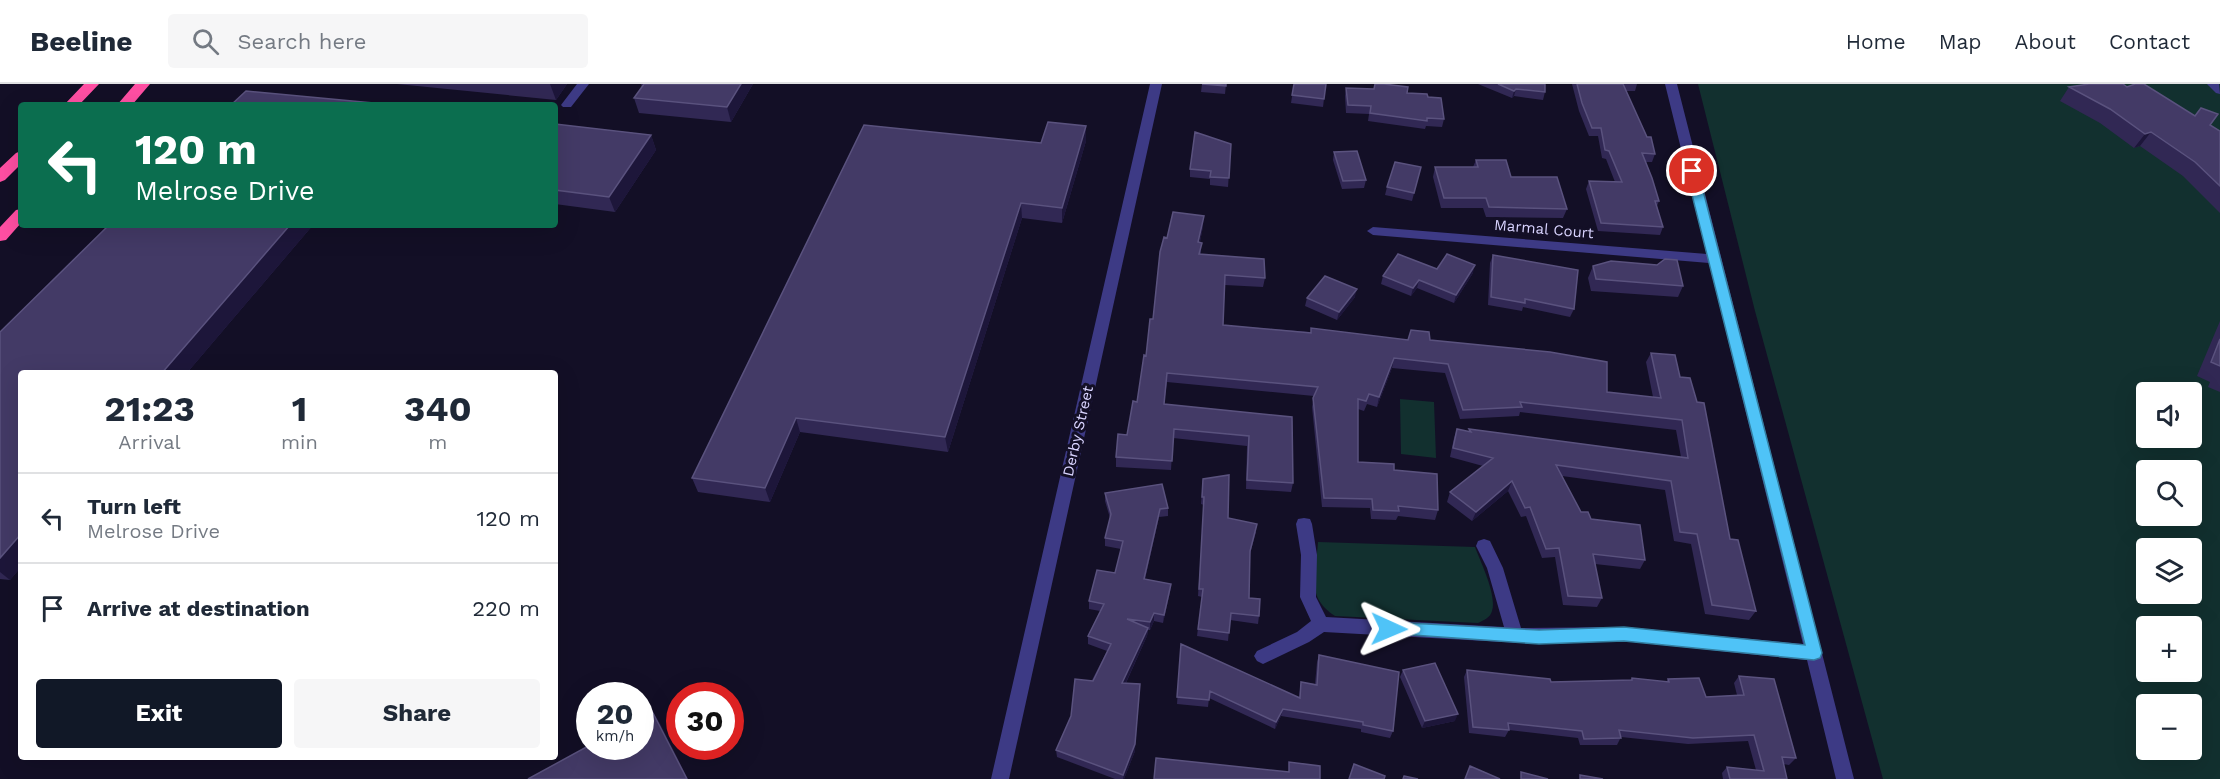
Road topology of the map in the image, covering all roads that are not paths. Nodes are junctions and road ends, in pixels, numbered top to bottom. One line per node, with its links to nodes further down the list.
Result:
1 (92, 84): 8 (highway)
2 (143, 84): 9 (highway)
3 (583, 84): 10 (street)
4 (1156, 84): 23 (street, Derby Street)
5 (1671, 84): 16 (street)
6 (2212, 84): 7 (street)
7 (2220, 91)
8 (74, 102)
9 (127, 102)
10 (567, 105)
11 (18, 159): 12 (highway)
12 (0, 177)
13 (18, 217): 15 (highway)
14 (1373, 231): 16 (street, Marmal Court)
15 (0, 236)
16 (1713, 259): 21 (street)
17 (1304, 524): 19 (street)
18 (1484, 546): 20 (street)
19 (1321, 624): 20 (street); 22 (street)
20 (1514, 634): 21 (street)
21 (1814, 653): 24 (street)
22 (1263, 656)
23 (1000, 779)
24 (1845, 779)

